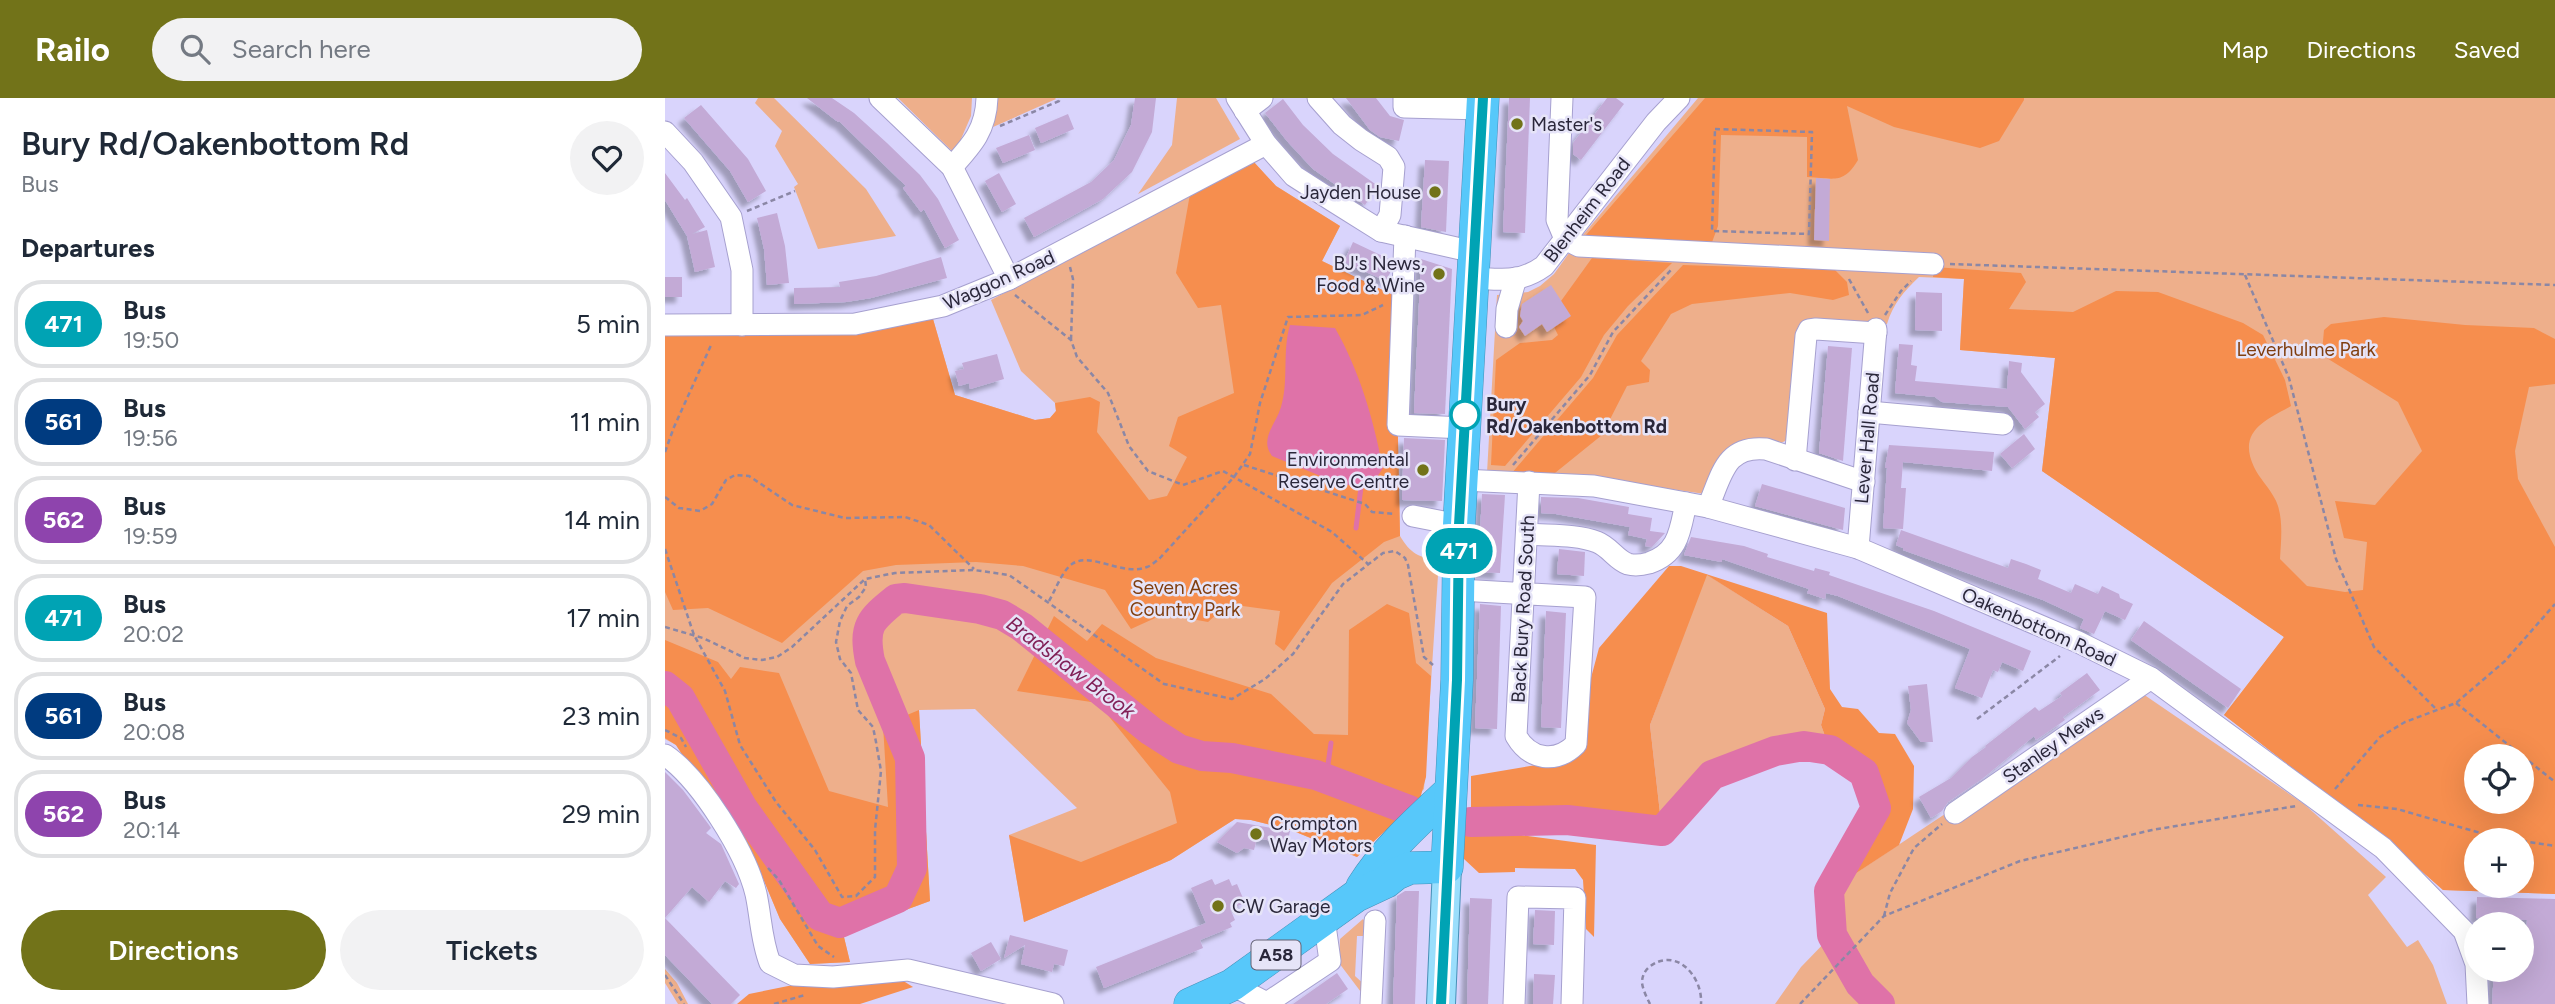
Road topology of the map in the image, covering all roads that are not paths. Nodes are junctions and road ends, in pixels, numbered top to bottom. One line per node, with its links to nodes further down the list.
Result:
1 (880, 98): 12 (street)
2 (987, 98): 12 (street)
3 (1262, 98): 9 (street)
4 (1562, 98): 15 (street)
5 (1679, 98): 15 (street, Blenheim Road)
6 (1323, 99): 13 (street)
7 (1404, 103): 8 (street)
8 (1482, 104): 17 (highway)
9 (1241, 105): 11 (street, Blenheim Road)
10 (665, 132): 21 (street)
11 (1266, 144): 13 (street, Blenheim Road); 19 (street, Waggon Road)
12 (952, 167): 19 (street)
13 (1381, 230): 14 (street, Blenheim Road)
14 (1405, 236): 17 (street, Blenheim Road); 25 (street)
15 (1565, 239): 16 (street); 18 (street, Blenheim Road)
16 (1933, 264)
17 (1473, 265): 18 (street, Blenheim Road); 25 (highway)
18 (1516, 278): 22 (street)
19 (1005, 281): 21 (street, Waggon Road)
20 (665, 325): 21 (street, Waggon Road)
21 (732, 325)
22 (1506, 327)
23 (1869, 412): 24 (street); 26 (street, Lever Hall Road); 29 (street, Lever Hall Road)
24 (2003, 424)
25 (1464, 428): 27 (highway)
26 (1795, 460): 29 (street); 31 (street)
27 (1462, 480): 28 (street, Oakenbottom Road); 33 (highway)
28 (1529, 482): 30 (street, Oakenbottom Road); 34 (street, Back Bury Road South)
29 (1864, 482): 35 (street, Lever Hall Road)
30 (1686, 503): 31 (street, Oakenbottom Road); 34 (street)
31 (1708, 507): 35 (street, Oakenbottom Road)
32 (1413, 516): 33 (street)
33 (1459, 525): 36 (highway)
34 (1527, 534): 37 (street, Back Bury Road South)
35 (1858, 548): 38 (street, Oakenbottom Road)
36 (1459, 590): 37 (street); 40 (highway)
37 (1524, 593): 37 (street, Back Bury Road South)
38 (2151, 678): 41 (street, Stanley Mews); 52 (street, Oakenbottom Road)
39 (665, 755): 46 (street)
40 (1450, 791): 42 (highway, A58); 43 (highway)
41 (1955, 813)
42 (1392, 850): 43 (highway); 44 (highway, A58)
43 (1447, 855): 44 (highway, A58); 49 (main road)
44 (1356, 896): 47 (highway, A58)
45 (1375, 921): 48 (street)
46 (1053, 1004)
47 (1190, 1004)
48 (1371, 1004)
49 (1441, 1004)
50 (1514, 1004): 51 (street)
51 (1573, 1004)
52 (2479, 1004)

